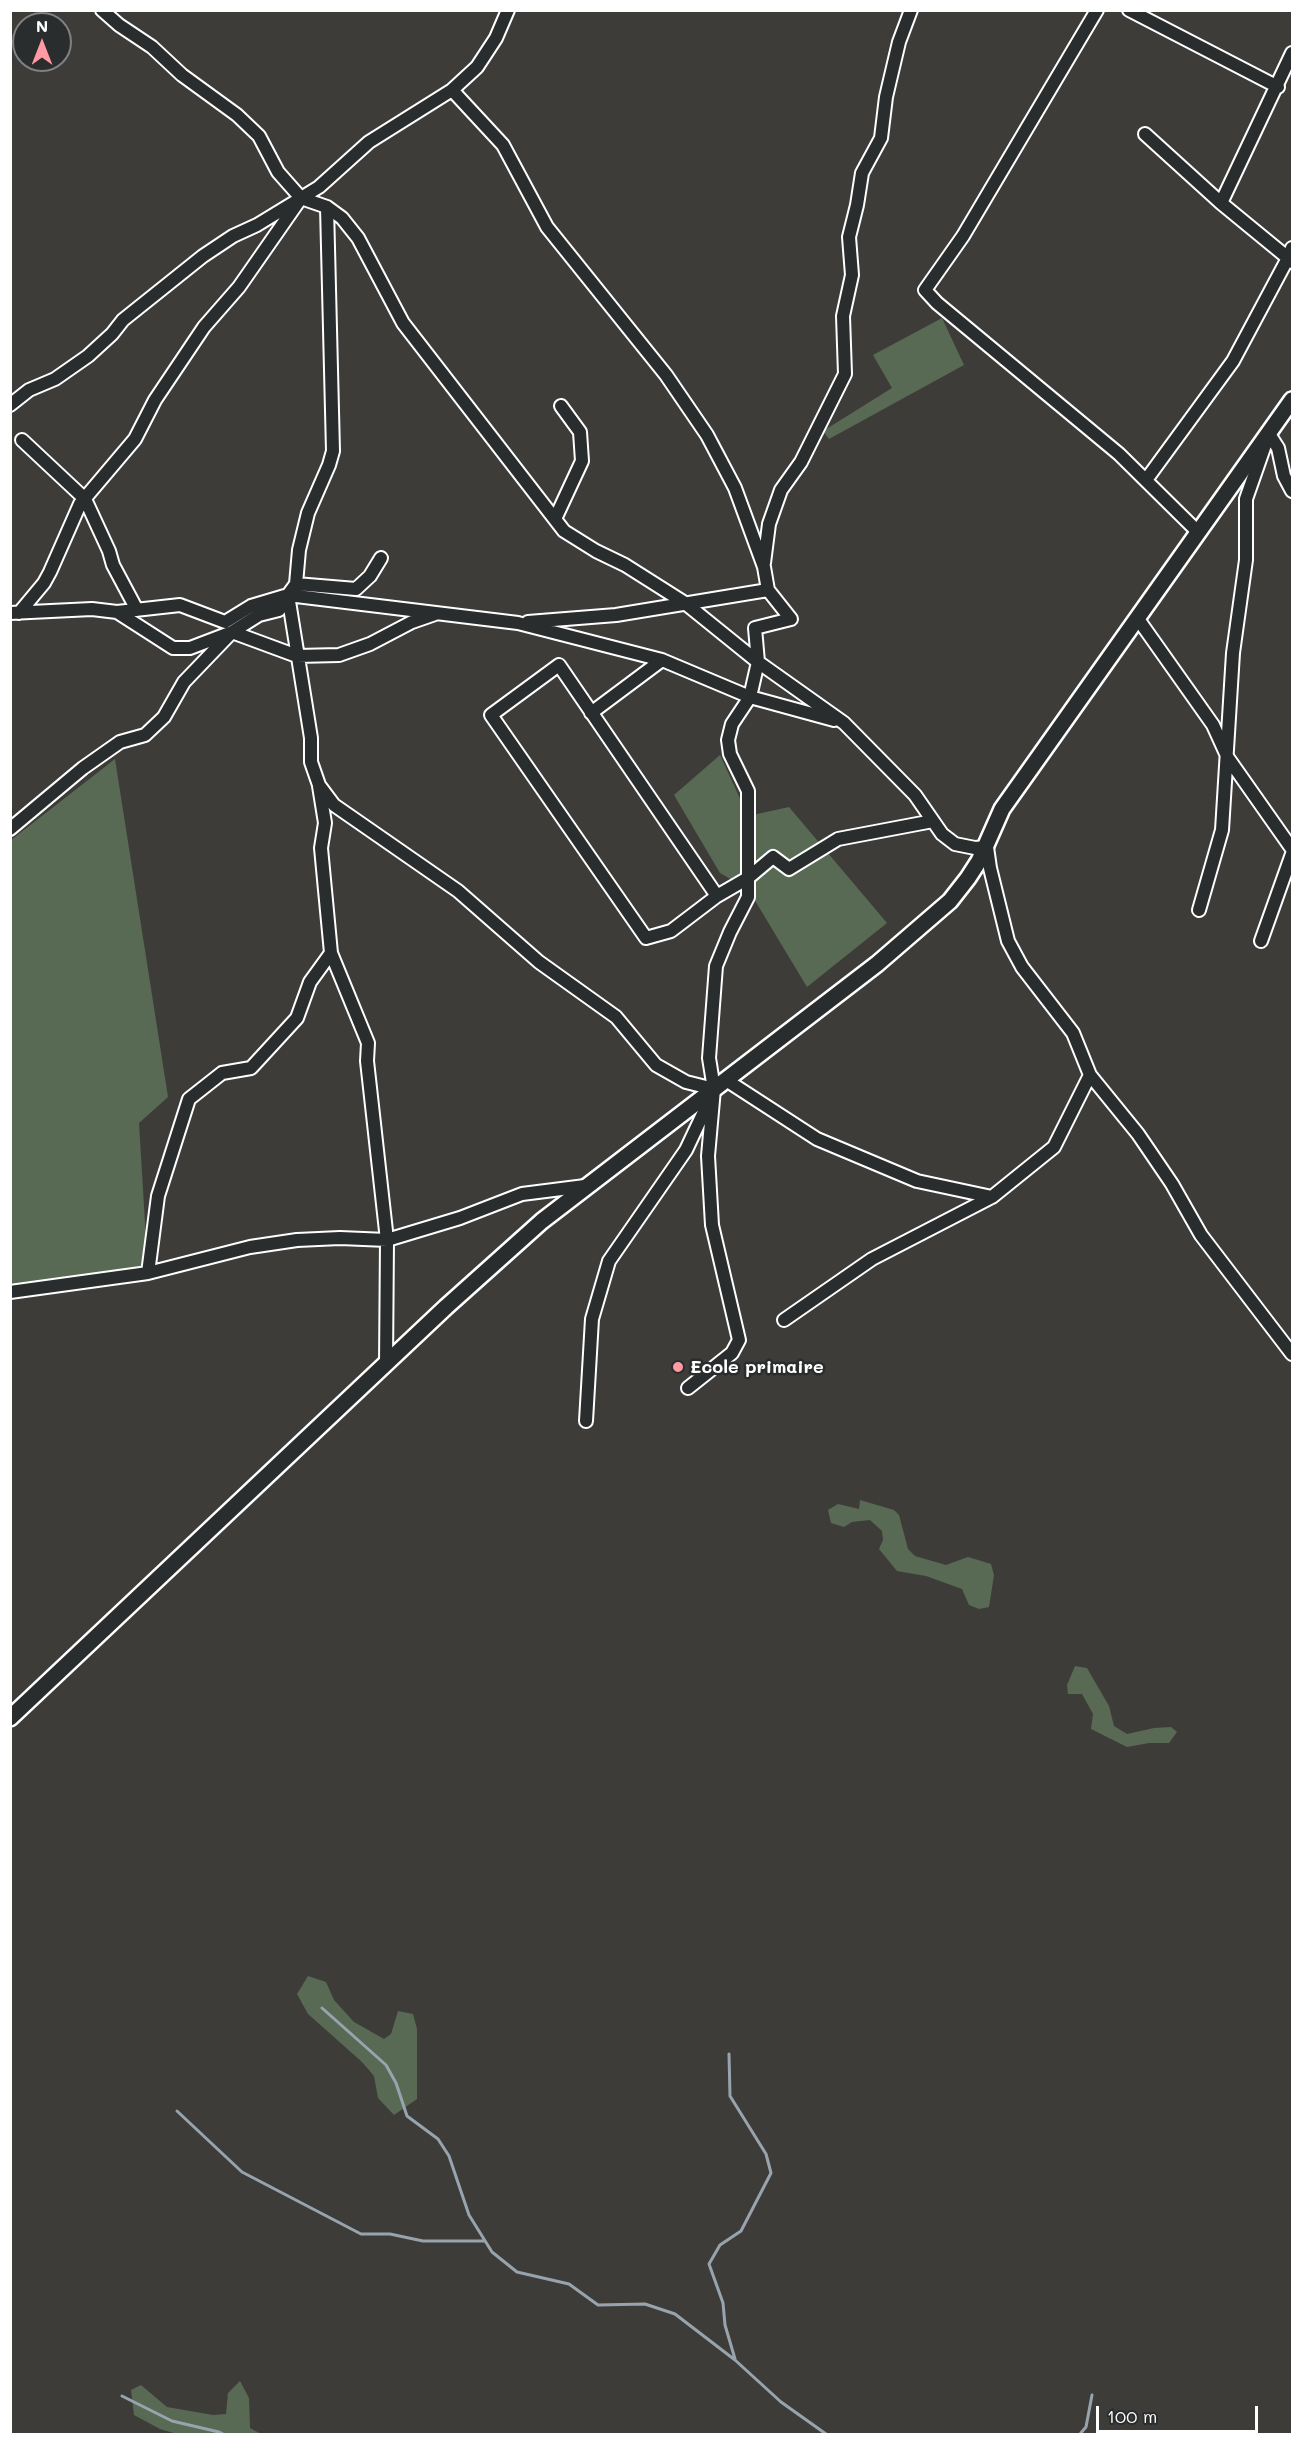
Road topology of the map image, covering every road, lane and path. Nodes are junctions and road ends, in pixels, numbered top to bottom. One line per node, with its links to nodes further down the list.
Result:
1 (102, 10): 10 (street)
2 (508, 10): 8 (street)
3 (910, 10): 25 (street)
4 (1097, 10): 19 (street)
5 (1129, 10): 7 (street)
6 (1293, 53): 7 (street)
7 (1278, 87): 11 (street)
8 (452, 90): 10 (street); 25 (street)
9 (1144, 134): 11 (street)
10 (301, 198): 12 (street); 15 (street); 21 (street)
11 (1221, 203): 13 (street)
12 (327, 207): 22 (street); 26 (street)
13 (1291, 256): 19 (street)
14 (1293, 400): 17 (street)
15 (10, 405)
16 (561, 406): 22 (street)
17 (1269, 434): 20 (street); 23 (street); 42 (street)
18 (22, 440): 21 (street)
19 (1146, 480): 23 (street)
20 (1293, 491)
21 (85, 499): 29 (street); 31 (street)
22 (555, 519): 28 (street)
23 (1197, 532): 33 (street)
24 (381, 558): 26 (street)
25 (764, 567): 27 (street)
26 (292, 589): 29 (street); 32 (street); 35 (street); 36 (street)
27 (768, 590): 28 (street); 38 (street)
28 (685, 603): 34 (street); 38 (street)
29 (137, 610): 30 (street)
30 (117, 612): 31 (street); 35 (street)
31 (15, 613)
32 (439, 613): 34 (street); 36 (street)
33 (1138, 619): 42 (street); 46 (street)
34 (518, 623): 37 (street)
35 (232, 632): 36 (street); 45 (street)
36 (297, 657): 43 (street)
37 (662, 660): 39 (street); 40 (street)
38 (758, 662): 39 (street); 41 (street)
39 (750, 697): 41 (street); 49 (street)
40 (591, 713): 50 (street); 50 (street)
41 (844, 723): 44 (street)
42 (1228, 758): 47 (street); 51 (street)
43 (319, 785): 53 (street); 55 (street)
44 (933, 821): 46 (street); 49 (street)
45 (10, 829)
46 (987, 847): 54 (street); 55 (street)
47 (1293, 849)
48 (1293, 854): 52 (street)
49 (748, 878): 50 (street); 55 (street)
50 (717, 896)
51 (1199, 910)
52 (1261, 941)
53 (331, 953): 58 (street); 59 (street)
54 (1090, 1075): 57 (street); 62 (street)
55 (720, 1085): 56 (street); 57 (street); 64 (street); 65 (street)
56 (585, 1186): 58 (street); 63 (street)
57 (992, 1197): 61 (street)
58 (387, 1240): 59 (street); 63 (street)
59 (148, 1273): 60 (street)
60 (10, 1292)
61 (784, 1320)
62 (1293, 1354)
63 (386, 1364): 66 (street)
64 (688, 1388)
65 (586, 1421)
66 (10, 1718)

